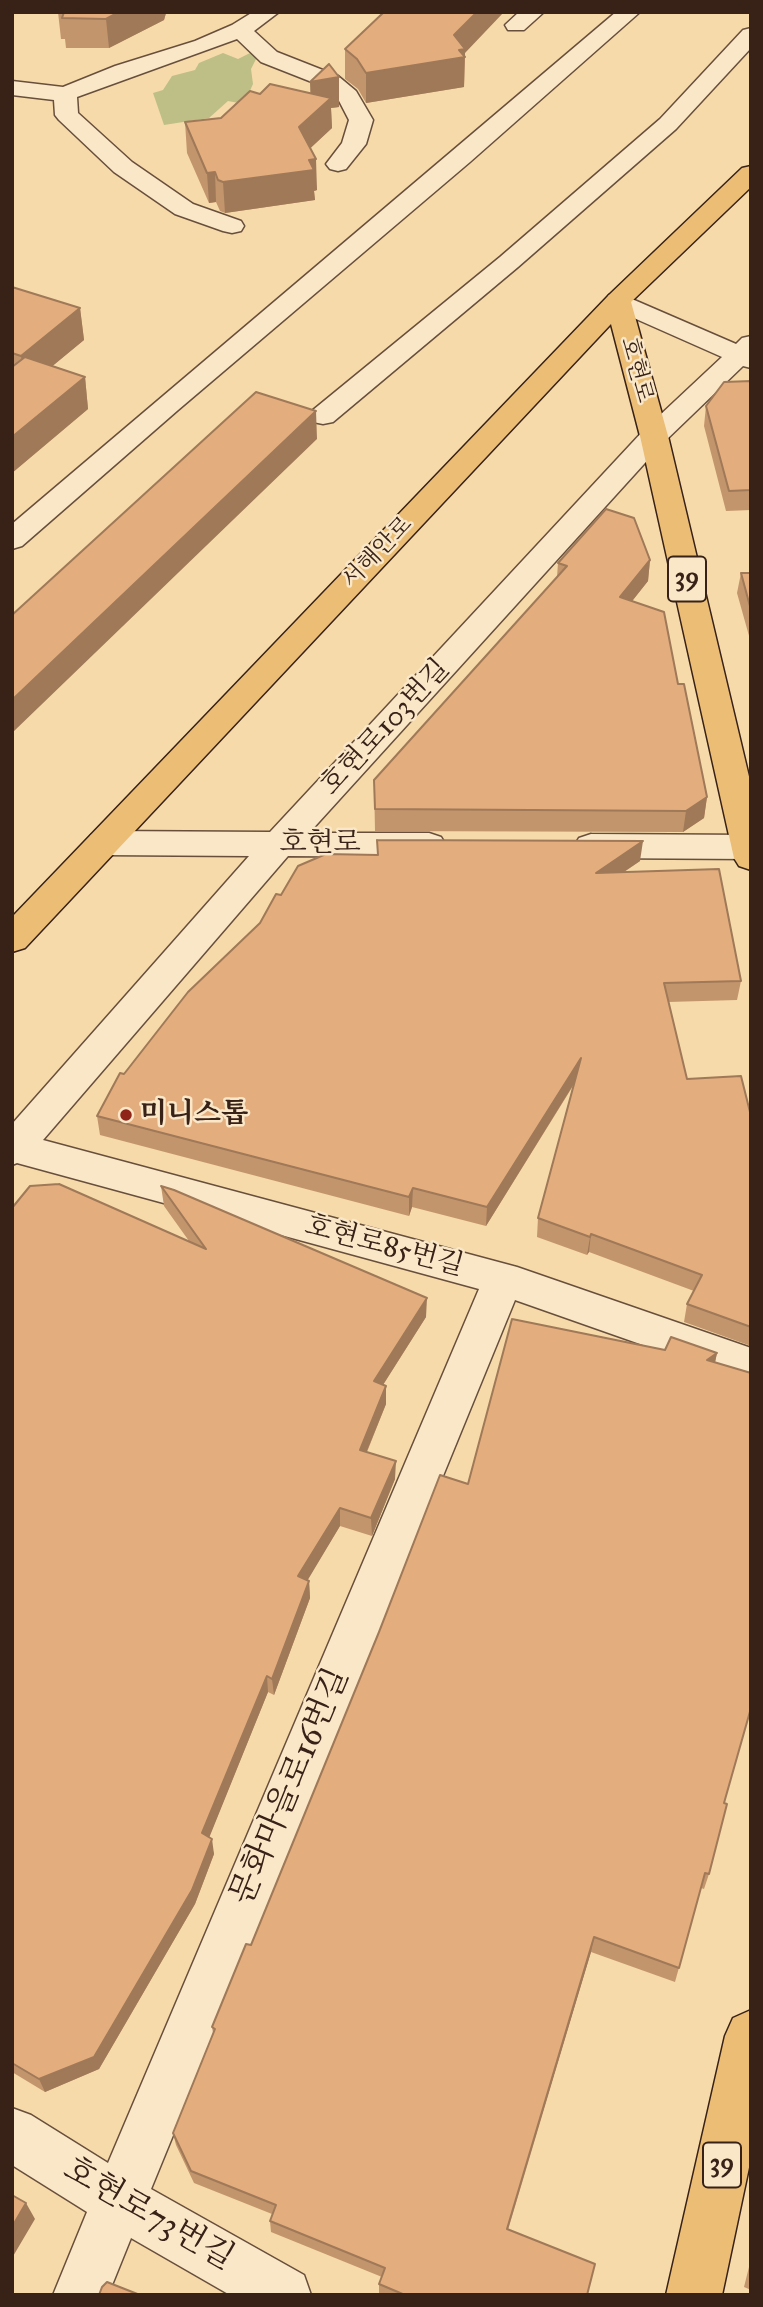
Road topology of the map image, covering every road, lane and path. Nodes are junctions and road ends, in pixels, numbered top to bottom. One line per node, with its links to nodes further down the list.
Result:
1 (268, 12): 3 (street)
2 (629, 12): 14 (street)
3 (240, 30): 6 (street); 7 (street)
4 (751, 35): 12 (street)
5 (12, 88): 6 (street)
6 (65, 94): 9 (street)
7 (338, 164)
8 (751, 173): 10 (main road, 서해안로)
9 (232, 226)
10 (618, 301): 11 (street); 13 (main road, 호현로 / 39); 15 (main road, 서해안로)
11 (747, 353): 13 (street, 호현로103번길)
12 (323, 416)
13 (654, 436): 16 (street, 호현로103번길); 19 (main road, 호현로 / 39)
14 (12, 540)
15 (103, 843): 16 (street, 호현로); 20 (main road, 서해안로)
16 (279, 844): 17 (street, 호현로); 21 (street, 호현로103번길)
17 (458, 845)
18 (555, 846): 19 (street, 호현로)
19 (750, 851)
20 (12, 939)
21 (13, 1148): 22 (street, 호현로85번길)
22 (503, 1279): 23 (street, 호현로85번길); 26 (street, 문화마을로16번길)
23 (751, 1366)
24 (751, 2036): 29 (main road, 39)
25 (12, 2134): 26 (street, 호현로73번길)
26 (118, 2200): 27 (street, 문화마을로16번길); 28 (street, 호현로73번길)
27 (80, 2295)
28 (284, 2295)
29 (694, 2295)

